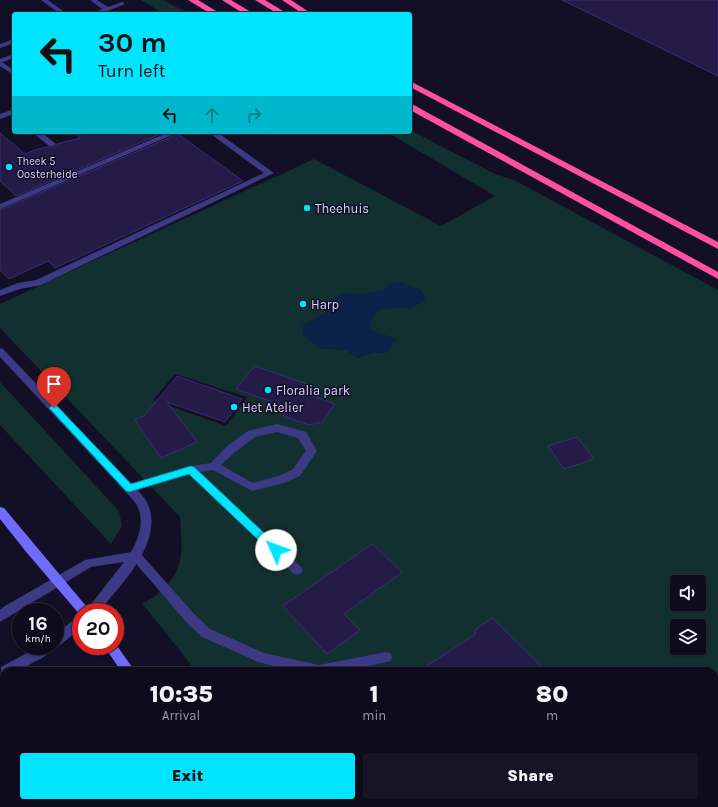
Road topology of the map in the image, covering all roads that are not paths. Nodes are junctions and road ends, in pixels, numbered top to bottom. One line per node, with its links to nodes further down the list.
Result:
1 (44, 0): 9 (street)
2 (93, 0): 8 (street)
3 (192, 0): 11 (highway)
4 (226, 0): 12 (highway)
5 (259, 0): 13 (highway)
6 (286, 0): 14 (highway)
7 (122, 4): 8 (street)
8 (107, 9): 10 (street)
9 (61, 12)
10 (99, 12)
11 (213, 12)
12 (247, 12)
13 (280, 12)
14 (305, 12)
15 (12, 42): 16 (street)
16 (0, 46)
17 (12, 57): 18 (street)
18 (0, 62): 19 (street)
19 (12, 72)
20 (412, 85): 29 (highway)
21 (412, 107): 30 (highway)
22 (12, 113): 23 (street)
23 (0, 117)
24 (39, 134): 27 (street)
25 (170, 134): 28 (street)
26 (215, 134): 31 (street)
27 (52, 144)
28 (0, 207)
29 (718, 246)
30 (718, 276)
31 (0, 293)
32 (0, 351): 35 (street)
33 (214, 466): 33 (street); 34 (street)
34 (191, 470): 35 (street); 38 (street)
35 (129, 488): 37 (street)
36 (0, 511): 39 (main road)
37 (136, 556): 39 (street); 41 (street); 50 (street)
38 (297, 570)
39 (58, 581): 40 (main road); 42 (street)
40 (77, 603)
41 (98, 603)
42 (0, 617)
43 (72, 628): 44 (street)
44 (64, 635)
45 (36, 655): 48 (street)
46 (116, 655): 49 (main road)
47 (386, 657): 51 (street)
48 (13, 667)
49 (125, 667)
50 (306, 667)
51 (335, 667)

